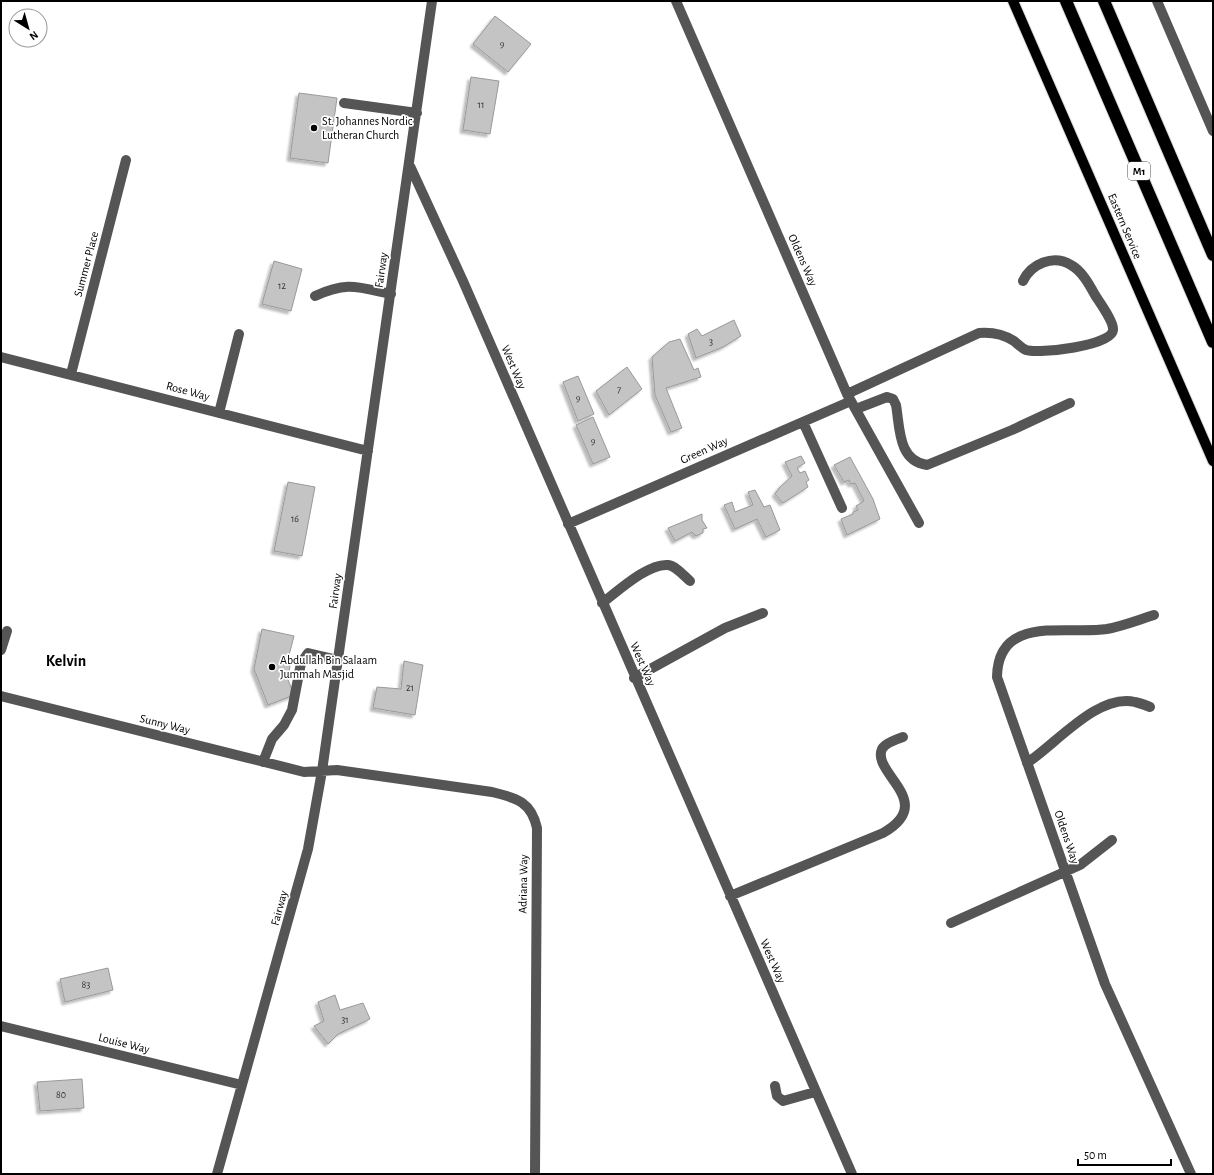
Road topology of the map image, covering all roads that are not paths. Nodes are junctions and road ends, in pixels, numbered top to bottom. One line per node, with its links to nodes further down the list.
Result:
1 (432, 1): 8 (street, Fairway)
2 (676, 1): 20 (street, Oldens Way)
3 (1013, 1): 25 (main road, Eastern Service)
4 (1066, 1): 17 (highway, M1)
5 (1104, 1): 12 (highway)
6 (1157, 1): 9 (street)
7 (344, 103): 8 (street)
8 (417, 113): 11 (street, Fairway)
9 (1213, 131)
10 (126, 160): 19 (street, Summer Place)
11 (410, 166): 14 (street, Fairway); 28 (street, West Way)
12 (1213, 256)
13 (1023, 281): 20 (street)
14 (391, 294): 15 (street); 24 (street, Fairway)
15 (316, 296)
16 (239, 334): 22 (street)
17 (1213, 342)
18 (1, 357): 19 (street, Rose Way)
19 (71, 374): 22 (street, Rose Way)
20 (852, 401): 21 (street); 23 (street, Green Way); 27 (street, Oldens Way)
21 (1070, 403)
22 (219, 413): 24 (street, Rose Way)
23 (803, 422): 26 (street); 28 (street, Green Way)
24 (368, 451): 35 (street, Fairway)
25 (1213, 461)
26 (842, 508)
27 (919, 523)
28 (568, 524): 30 (street, West Way)
29 (690, 581): 30 (street)
30 (602, 603): 36 (street, West Way)
31 (763, 613): 36 (street)
32 (1154, 615): 41 (street, Oldens Way)
33 (7, 631): 34 (street)
34 (1, 650)
35 (338, 660): 40 (street); 42 (street, Fairway)
36 (634, 678): 45 (street, West Way)
37 (1, 696): 40 (street, Sunny Way)
38 (1150, 707): 41 (street)
39 (903, 737): 45 (street)
40 (263, 762): 42 (street, Sunny Way)
41 (1027, 763): 44 (street, Oldens Way)
42 (322, 771): 48 (street, Fairway); 52 (street, Adriana Way)
43 (1112, 840): 44 (street)
44 (1065, 872): 46 (street); 54 (street, Oldens Way)
45 (730, 896): 50 (street, West Way)
46 (951, 922)
47 (1, 1026): 48 (street, Louise Way)
48 (242, 1085): 51 (street, Fairway)
49 (775, 1086): 50 (street)
50 (815, 1092): 53 (street, West Way)
51 (217, 1174)
52 (535, 1174)
53 (852, 1174)
54 (1191, 1174)

